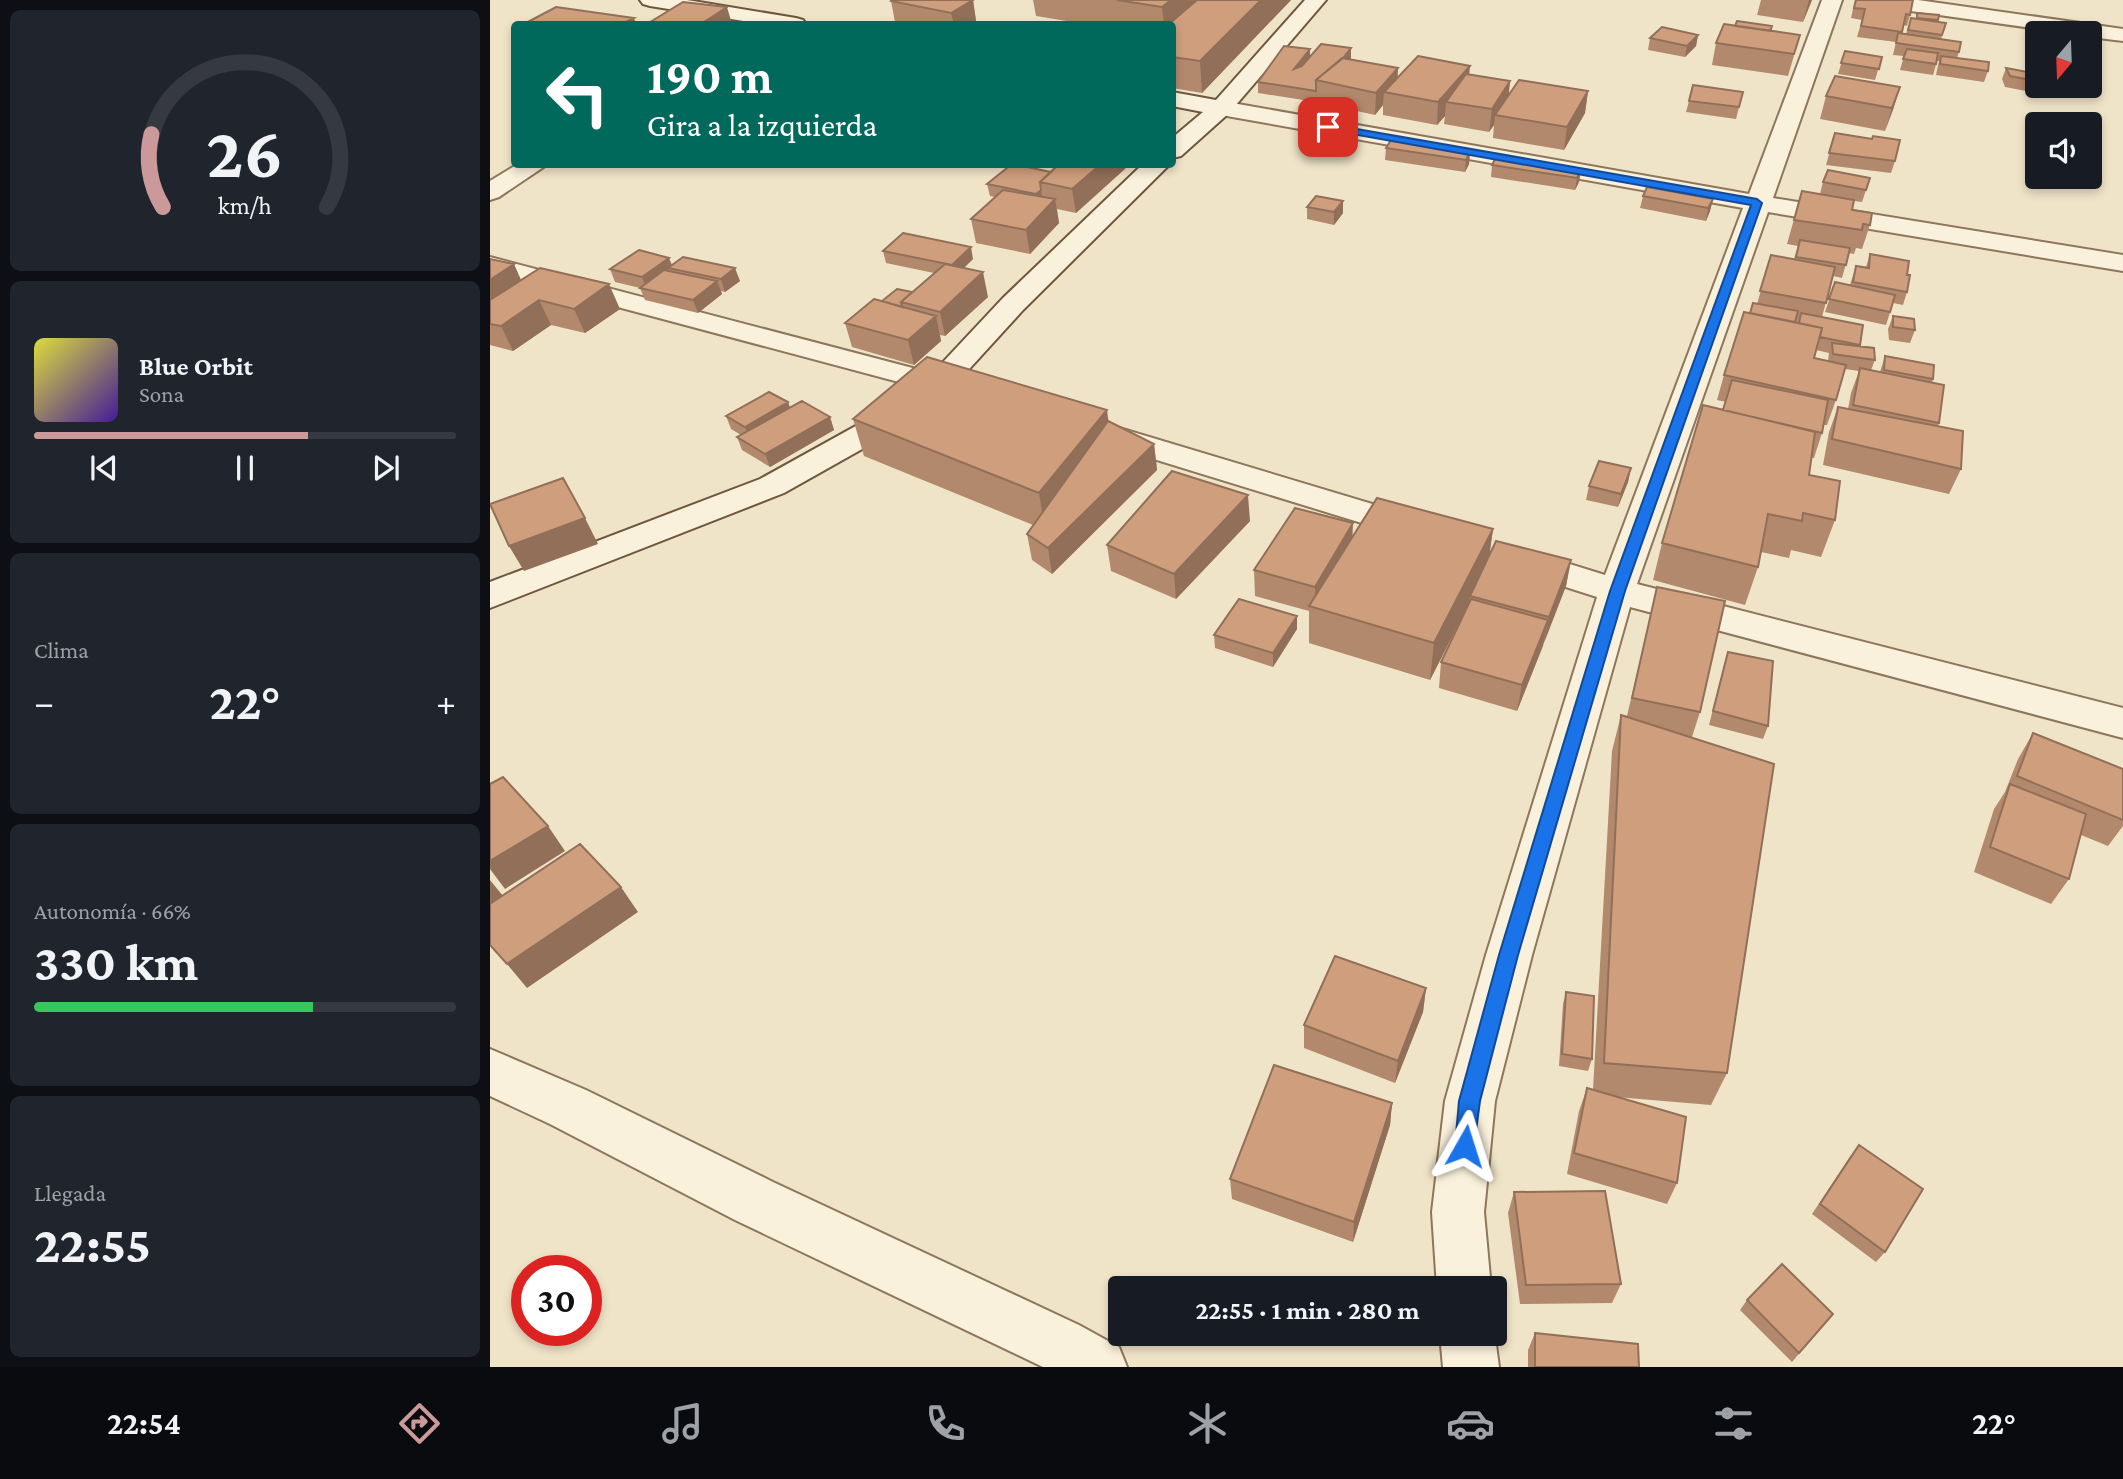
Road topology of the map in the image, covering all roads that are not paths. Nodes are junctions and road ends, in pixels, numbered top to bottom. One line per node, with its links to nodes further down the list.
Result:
1 (650, 0): 5 (street)
2 (1316, 0): 8 (street)
3 (1832, 0): 13 (street)
4 (1875, 0): 6 (street)
5 (771, 21)
6 (2123, 35)
7 (1176, 100): 8 (street)
8 (1221, 108): 9 (street); 13 (street)
9 (1176, 147)
10 (529, 168): 12 (street)
11 (1154, 168): 16 (street)
12 (490, 192)
13 (1757, 203): 14 (street); 21 (street)
14 (2123, 263)
15 (490, 265): 16 (street)
16 (940, 383): 17 (street); 22 (street)
17 (980, 396)
18 (1073, 424): 19 (street)
19 (1445, 538)
20 (1485, 550): 21 (street)
21 (1617, 591): 23 (street); 25 (street)
22 (490, 596)
23 (2123, 723)
24 (490, 1072): 27 (street)
25 (1463, 1276)
26 (1469, 1346): 28 (street)
27 (1099, 1367)
28 (1471, 1367)

